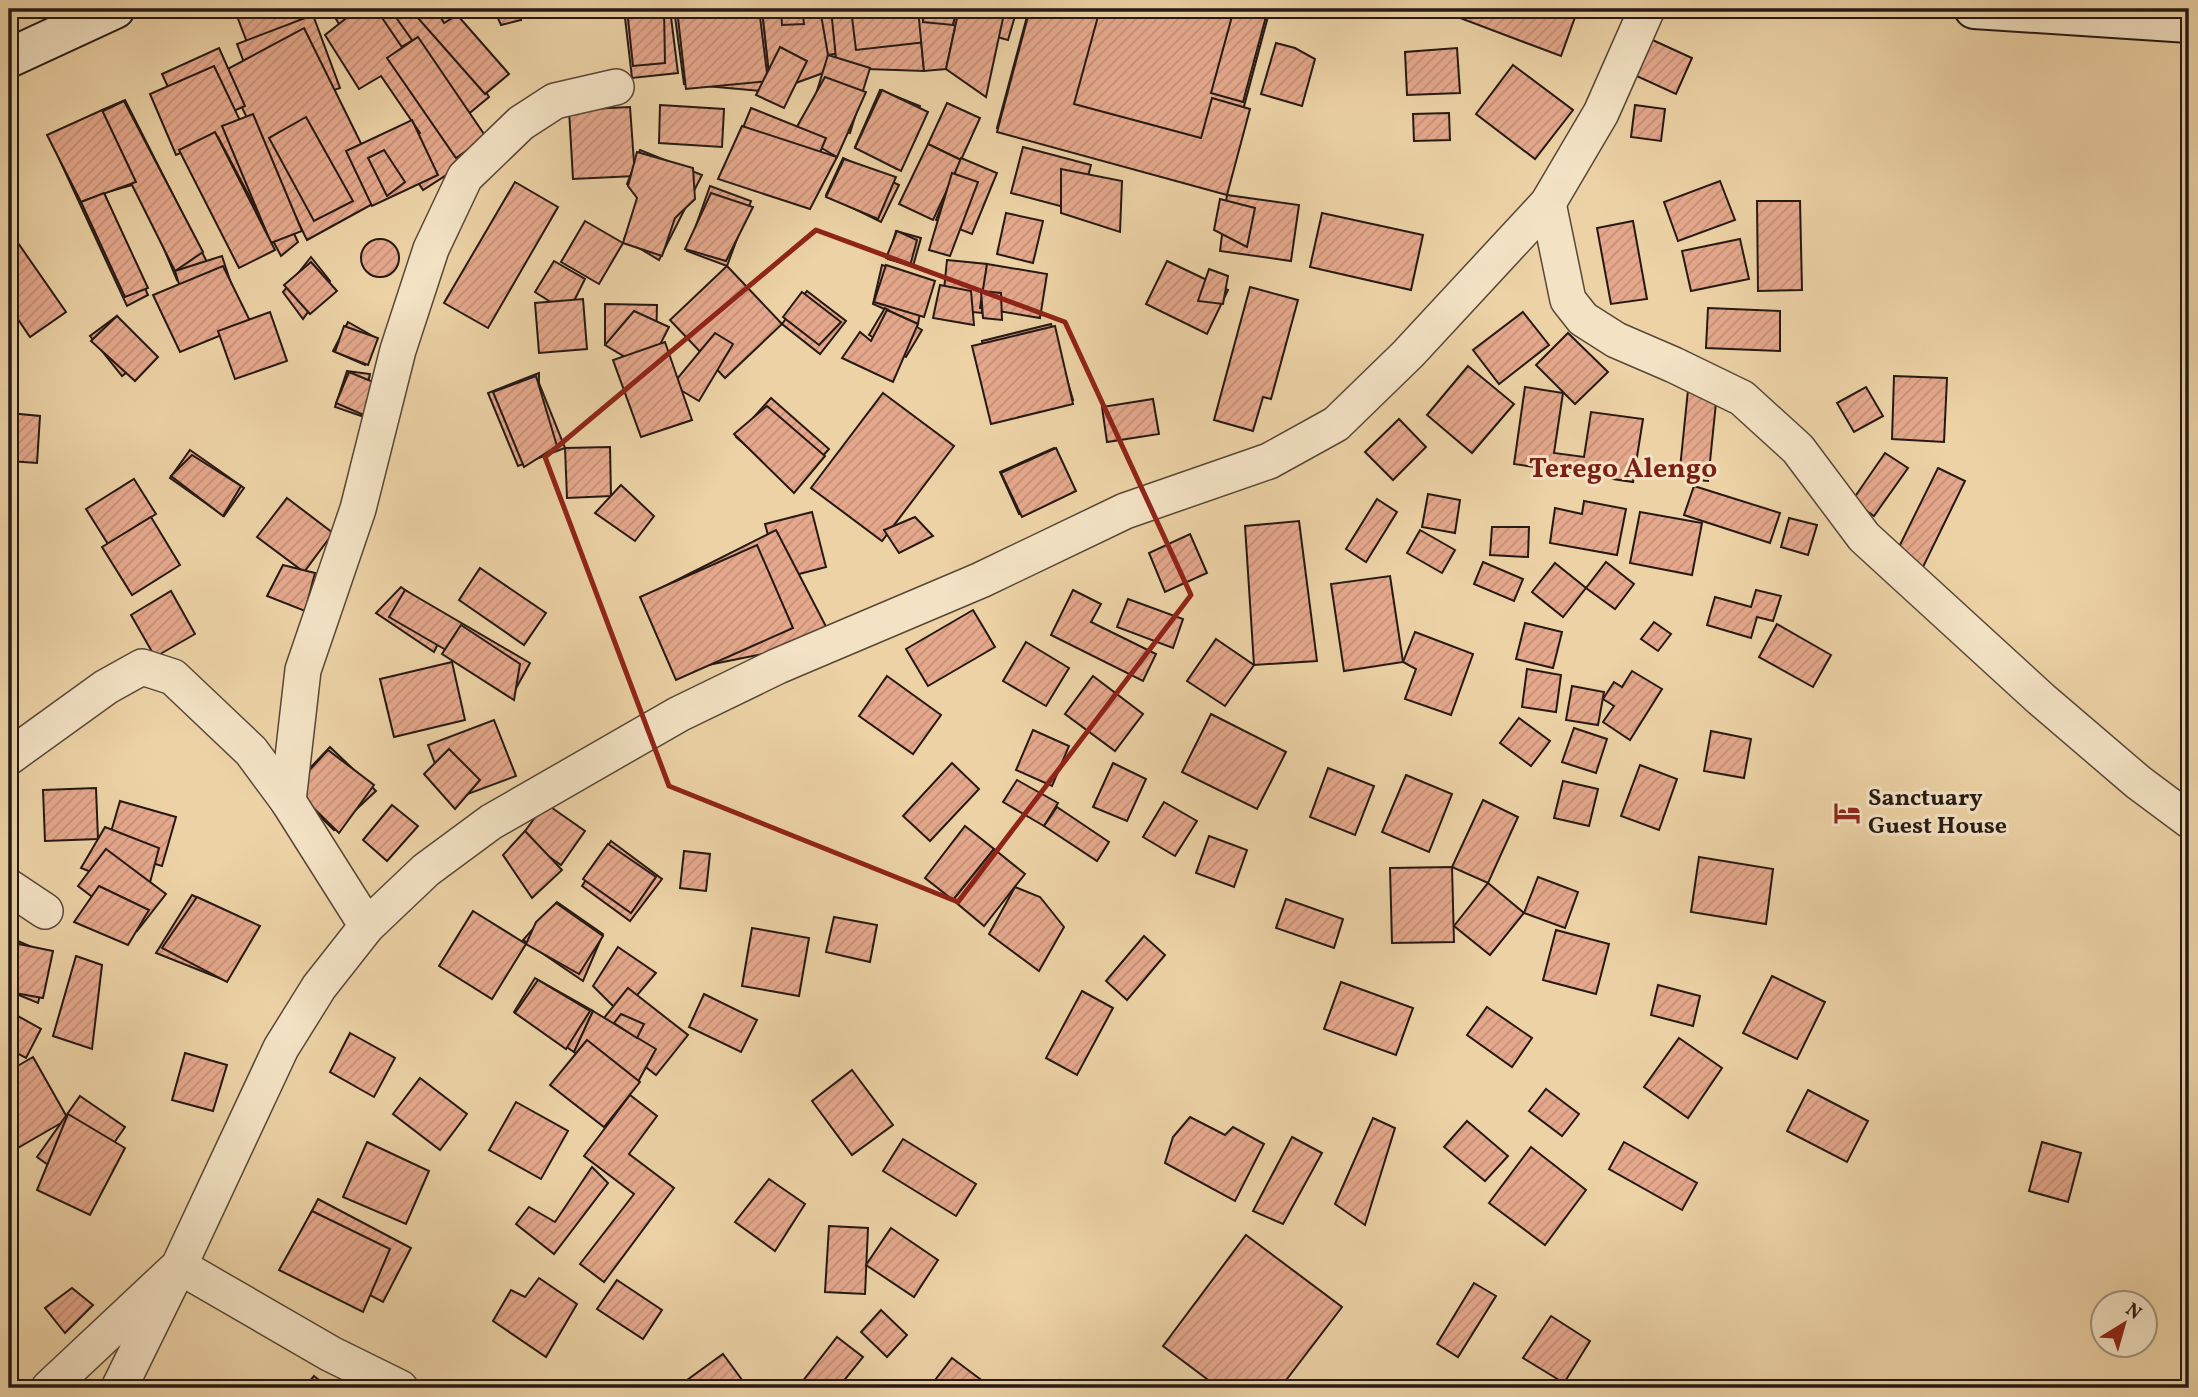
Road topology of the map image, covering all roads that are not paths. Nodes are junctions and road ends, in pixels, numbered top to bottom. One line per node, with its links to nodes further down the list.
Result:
1 (115, 9): 5 (street)
2 (1647, 9): 7 (street)
3 (1980, 9): 4 (street)
4 (2189, 23)
5 (9, 58)
6 (615, 87): 9 (street)
7 (1548, 203): 10 (street); 13 (street)
8 (9, 757): 9 (street)
9 (288, 801): 13 (street)
10 (2189, 820)
11 (9, 887): 12 (street)
12 (44, 911)
13 (367, 926): 14 (street)
14 (179, 1266): 15 (street); 16 (street); 17 (street)
15 (49, 1388)
16 (119, 1388)
17 (400, 1388)

